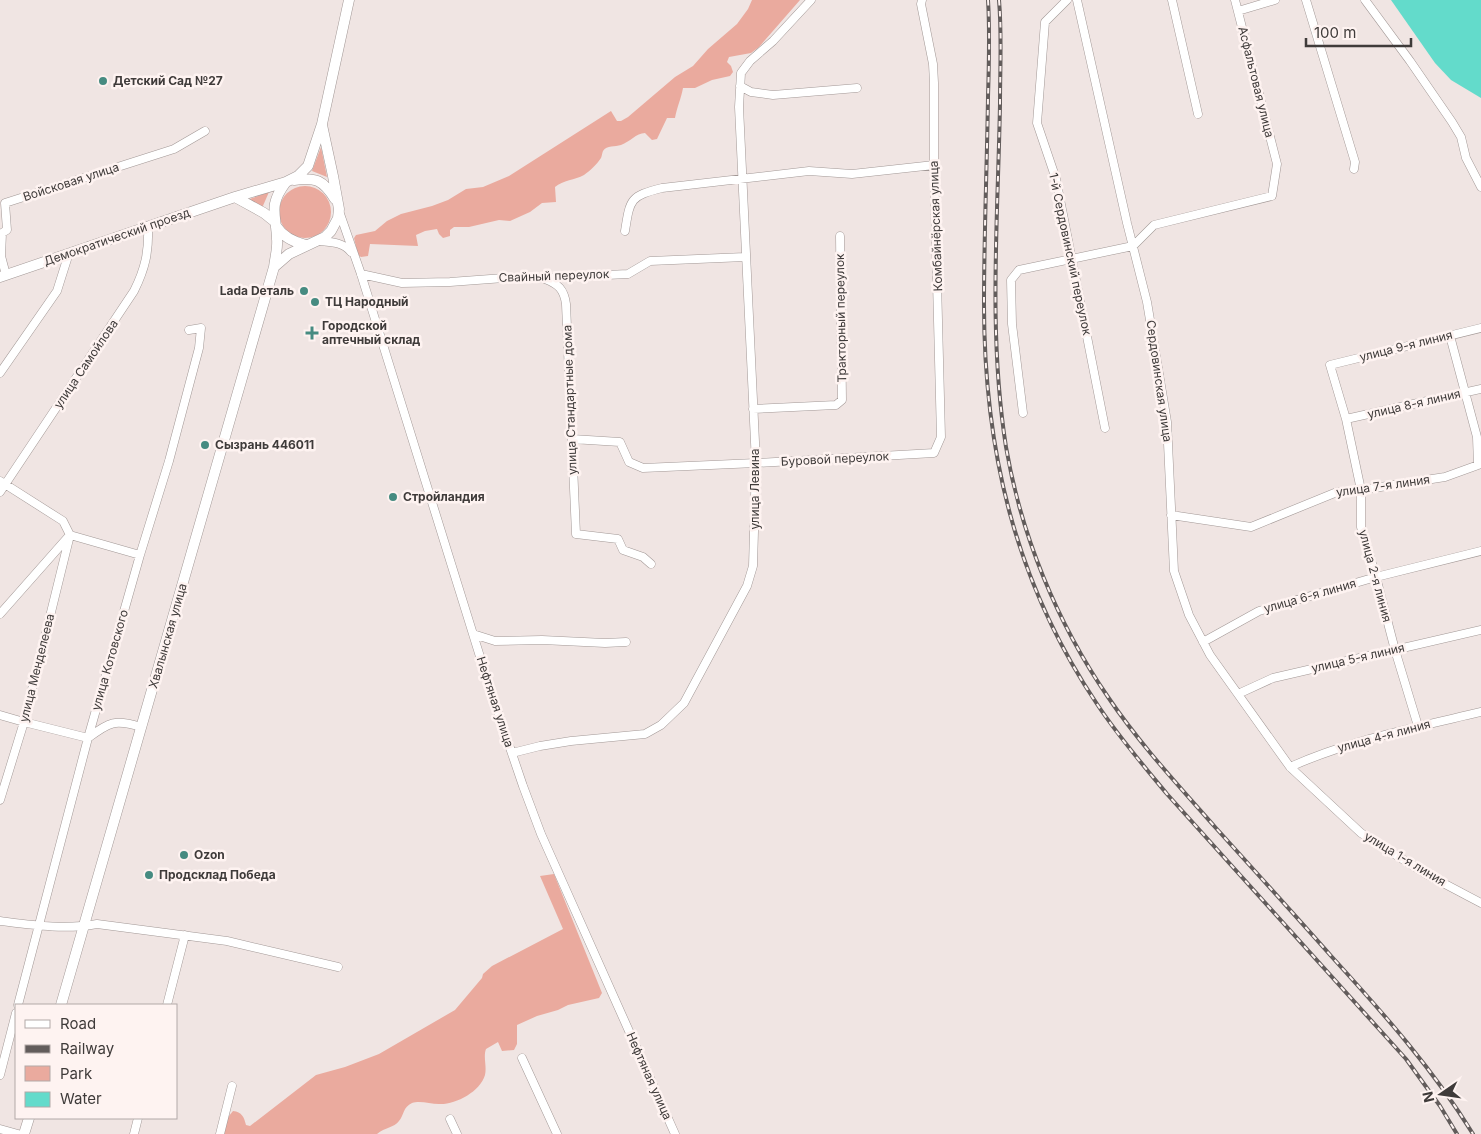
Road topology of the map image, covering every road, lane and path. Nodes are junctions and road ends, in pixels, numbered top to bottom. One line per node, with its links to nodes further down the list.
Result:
1 (349, 0): 15 (main road)
2 (810, 0): 12 (street, улица Левина)
3 (922, 0): 17 (street, Комбайнёрская улица)
4 (1067, 0): 34 (street, 1-й Сердовинский переулок)
5 (1077, 0): 30 (street, Сердовинская улица)
6 (1172, 0): 14 (street)
7 (1235, 0): 11 (street, Асфальтовая улица)
8 (1275, 0): 11 (street)
9 (1306, 0): 18 (street)
10 (1365, 0): 21 (street)
11 (1238, 11): 30 (street, Асфальтовая улица)
12 (740, 86): 13 (street); 19 (street, улица Левина)
13 (857, 88)
14 (1198, 114)
15 (322, 124): 20 (main road); 23 (main road)
16 (205, 131): 37 (street, Войсковая улица)
17 (934, 165): 19 (street); 51 (street, Комбайнёрская улица)
18 (1354, 169)
19 (742, 180): 26 (street); 33 (street, улица Левина)
20 (288, 182): 22 (main road, Демократический проезд); 23 (main road); 24 (main road)
21 (1481, 186)
22 (235, 197): 24 (main road); 25 (main road, Демократический проезд)
23 (338, 206): 28 (main road); 32 (street, Нефтяная улица)
24 (275, 223): 29 (main road); 35 (main road, Хвалынская улица)
25 (148, 227): 31 (main road, Демократический проезд); 54 (street, улица Самойлова)
26 (625, 231)
27 (840, 236): 46 (street, Тракторный переулок)
28 (318, 241): 29 (main road); 32 (street)
29 (306, 245): 35 (main road)
30 (1133, 246): 34 (street); 57 (street, Сердовинская улица)
31 (69, 253): 37 (main road, Демократический проезд); 43 (street)
32 (354, 255): 36 (street, Нефтяная улица)
33 (745, 257): 38 (street, Свайный переулок); 46 (street, улица Левина)
34 (1072, 258): 47 (street); 49 (street, 1-й Сердовинский переулок)
35 (274, 266): 74 (main road, Хвалынская улица)
36 (361, 274): 38 (street, Свайный переулок); 65 (street, Нефтяная улица)
37 (3, 276)
38 (543, 278): 50 (street, улица Стандартные дома)
39 (1481, 328): 41 (street, улица 9-я линия)
40 (189, 330): 60 (street, улица Котовского)
41 (1450, 336): 42 (street, улица 9-я линия); 45 (street)
42 (1330, 365): 48 (street, улица 2-я линия)
43 (0, 373)
44 (1481, 389): 45 (street, улица 8-я линия)
45 (1464, 392): 48 (street, улица 8-я линия); 53 (street)
46 (753, 409): 52 (street, улица Левина)
47 (1023, 413)
48 (1346, 419): 55 (street, улица 2-я линия)
49 (1105, 428)
50 (572, 439): 52 (street, Буровой переулок); 61 (street, улица Стандартные дома)
51 (934, 453): 52 (street, Буровой переулок)
52 (756, 463): 76 (street, улица Левина)
53 (1479, 465): 55 (street, улица 7-я линия)
54 (3, 482): 56 (street, улица Самойлова); 58 (street)
55 (1361, 490): 57 (street, улица 7-я линия); 62 (street, улица 2-я линия)
56 (0, 492)
57 (1171, 514): 67 (street, Сердовинская улица)
58 (70, 535): 60 (street); 63 (street); 72 (street, улица Менделеева)
59 (1481, 551): 62 (street, улица 6-я линия)
60 (140, 555): 75 (street, улица Котовского)
61 (651, 564)
62 (1376, 577): 67 (street, улица 6-я линия); 68 (street, улица 2-я линия)
63 (0, 614)
64 (1481, 630): 68 (street, улица 5-я линия)
65 (473, 634): 66 (street); 76 (street, Нефтяная улица)
66 (626, 642)
67 (1203, 642): 69 (street, Сердовинская улица)
68 (1395, 650): 69 (street, улица 5-я линия); 73 (street, улица 2-я линия)
69 (1238, 694): 77 (street, Сердовинская улица)
70 (1481, 712): 73 (street, улица 4-я линия)
71 (0, 715): 72 (street)
72 (24, 722): 75 (street); 78 (street, улица Менделеева)
73 (1418, 726): 77 (street, улица 4-я линия)
74 (141, 727): 75 (street); 83 (main road, Хвалынская улица)
75 (88, 738): 82 (street, улица Котовского)
76 (512, 753): 103 (street, Нефтяная улица)
77 (1290, 767): 80 (street, улица 1-я линия)
78 (2, 786): 79 (street, улица Менделеева)
79 (0, 800)
80 (1481, 903)
81 (0, 921): 82 (street)
82 (39, 926): 83 (street); 86 (street, улица Котовского)
83 (84, 926): 84 (street); 87 (main road, Хвалынская улица)
84 (185, 935): 85 (street); 88 (street)
85 (338, 967)
86 (18, 1004)
87 (61, 1004)
88 (167, 1004)
89 (15, 1017): 91 (street)
90 (522, 1058): 102 (street)
91 (0, 1075)
92 (232, 1086): 100 (street)
93 (29, 1119): 98 (main road)
94 (138, 1119): 99 (street)
95 (450, 1119): 101 (street)
96 (0, 1129): 97 (street)
97 (18, 1134)
98 (24, 1134)
99 (134, 1134)
100 (220, 1134)
101 (457, 1134)
102 (557, 1134)
103 (675, 1134)

